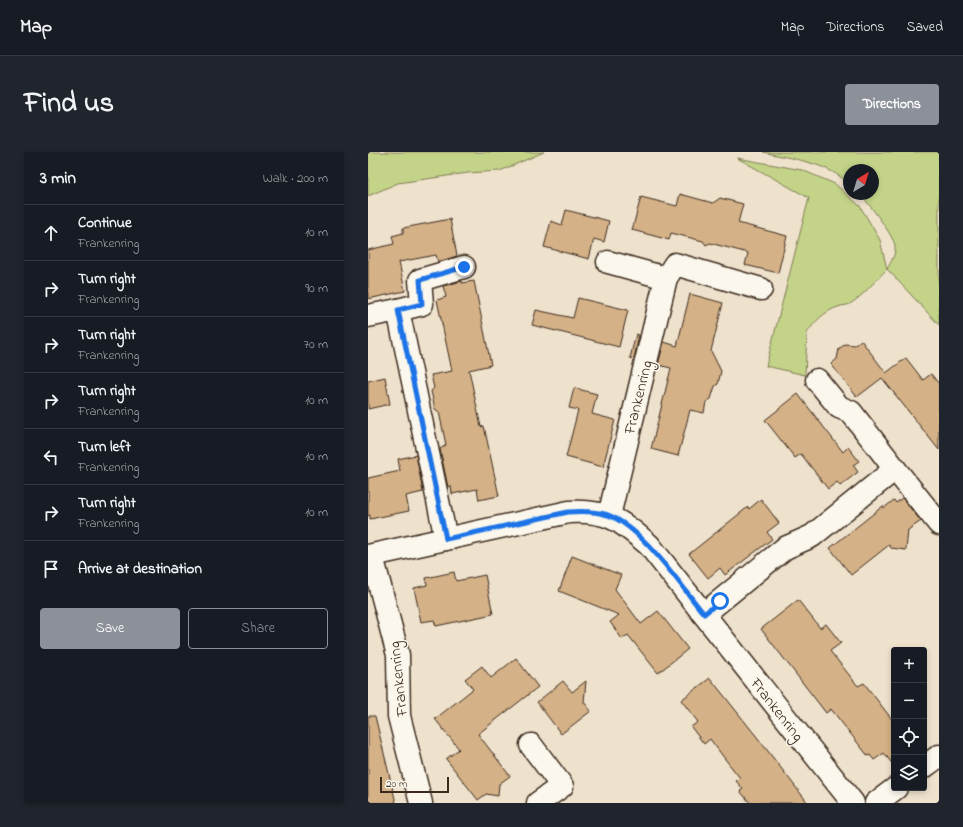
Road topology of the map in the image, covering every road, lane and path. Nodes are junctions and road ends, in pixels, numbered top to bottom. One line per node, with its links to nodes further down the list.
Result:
1 (608, 262): 3 (street)
2 (464, 267): 5 (street)
3 (666, 278): 4 (street, Frankenring); 9 (street, Frankenring)
4 (761, 289)
5 (398, 310): 6 (street); 11 (street)
6 (368, 316)
7 (817, 380): 8 (street)
8 (895, 469): 10 (street); 13 (street)
9 (609, 516): 11 (street, Frankenring); 13 (street, Frankenring)
10 (939, 524)
11 (446, 539): 12 (street, Frankenring)
12 (370, 556): 18 (street, Frankenring)
13 (704, 614): 20 (street, Frankenring)
14 (530, 745): 19 (street)
15 (939, 756): 16 (street)
16 (927, 765)
17 (892, 791): 21 (street)
18 (421, 803)
19 (538, 803)
20 (853, 803)
21 (876, 803)

